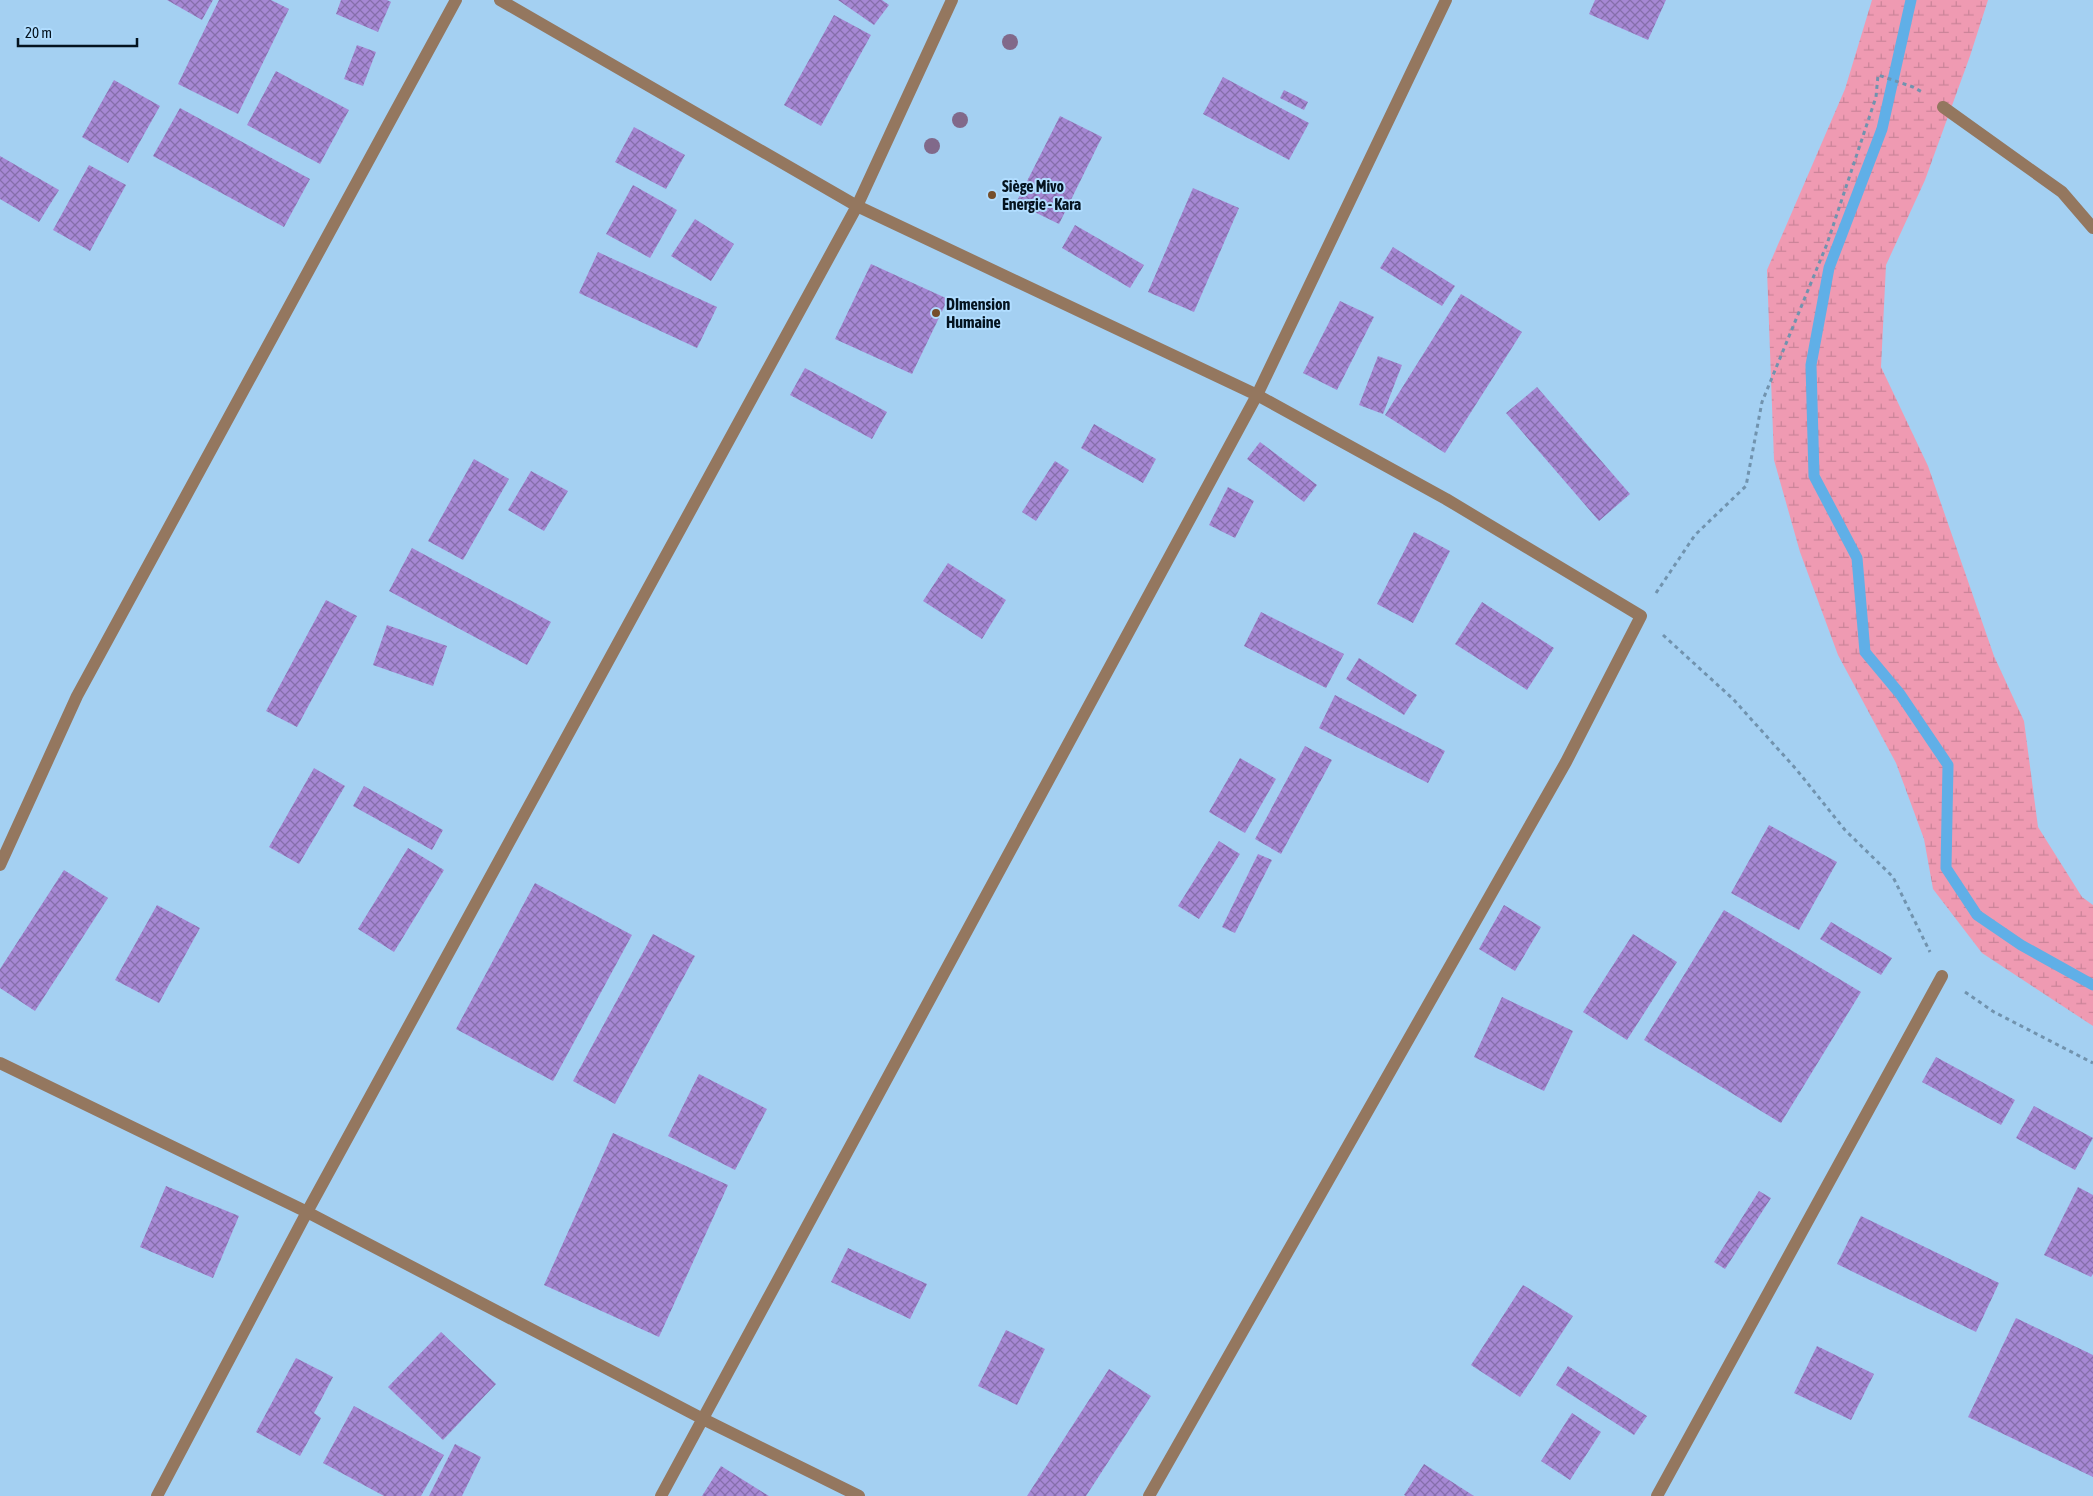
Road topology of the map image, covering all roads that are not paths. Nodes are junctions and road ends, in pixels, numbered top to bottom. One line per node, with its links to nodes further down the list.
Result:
1 (456, 0): 9 (street)
2 (500, 0): 6 (street)
3 (952, 0): 6 (street)
4 (1446, 0): 8 (street)
5 (1943, 107): 7 (street)
6 (857, 206): 8 (street); 12 (street)
7 (2093, 228)
8 (1257, 395): 13 (street); 17 (street)
9 (0, 865)
10 (1942, 976): 18 (street)
11 (0, 1063): 12 (street)
12 (307, 1212): 13 (street); 14 (street)
13 (703, 1419): 15 (street); 16 (street)
14 (157, 1496)
15 (662, 1496)
16 (859, 1496)
17 (1149, 1496)
18 (1657, 1496)

